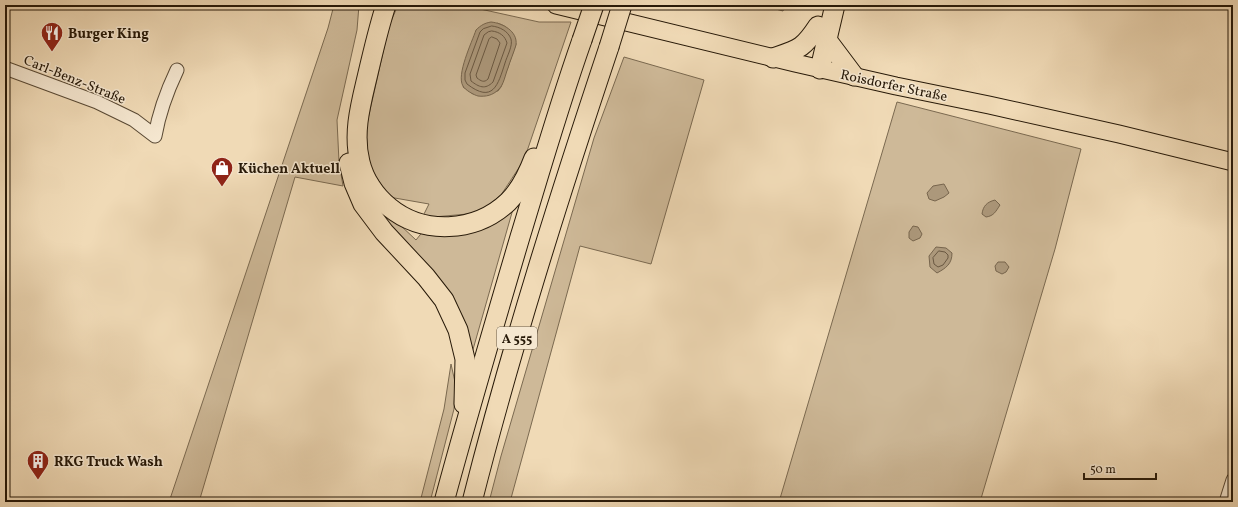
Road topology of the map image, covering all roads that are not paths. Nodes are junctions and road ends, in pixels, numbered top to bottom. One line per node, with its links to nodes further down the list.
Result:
1 (556, 5): 8 (main road, Roisdorfer Straße)
2 (594, 5): 13 (highway, A 555, bridge)
3 (622, 5): 18 (highway, A 555, bridge)
4 (823, 5): 7 (highway)
5 (835, 5): 7 (highway)
6 (375, 6): 13 (highway); 15 (highway)
7 (823, 33): 8 (highway); 10 (highway); 12 (highway)
8 (773, 58): 10 (main road, Roisdorfer Straße)
9 (5, 68): 11 (street, Carl-Benz-Straße)
10 (815, 68): 12 (main road, Roisdorfer Straße)
11 (177, 70)
12 (854, 76): 14 (main road, Roisdorfer Straße)
13 (567, 82): 15 (highway, A 555)
14 (1233, 162)
15 (464, 428): 17 (highway, A 555)
16 (1233, 480): 19 (street)
17 (444, 502)
18 (472, 502)
19 (1226, 502)

